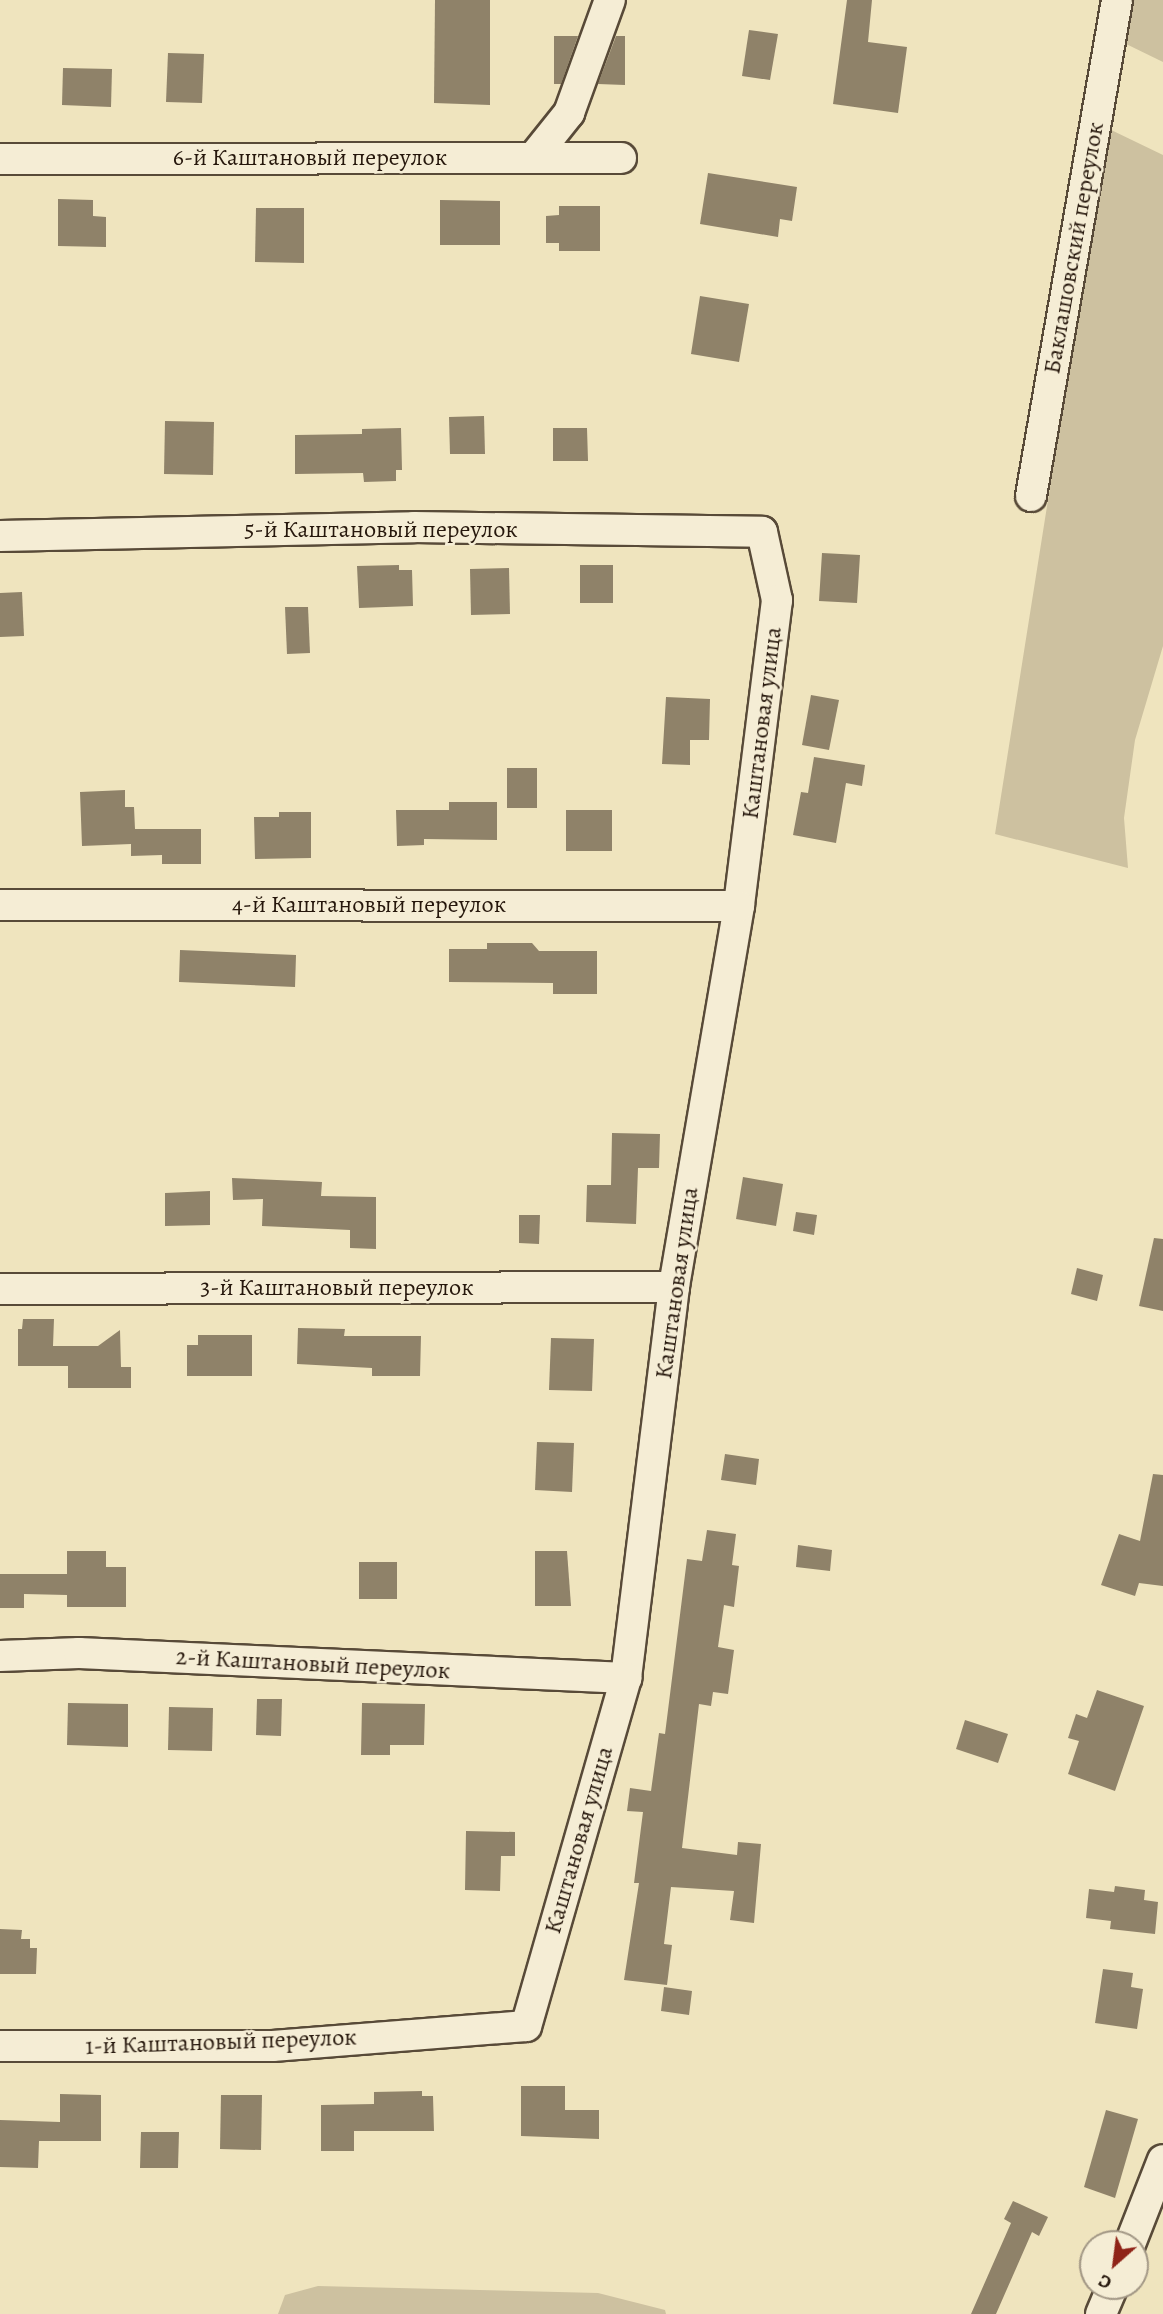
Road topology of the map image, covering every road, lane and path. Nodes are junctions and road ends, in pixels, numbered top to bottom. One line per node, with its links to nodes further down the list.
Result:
1 (610, 0): 3 (street)
2 (1116, 0): 6 (street, Баклашовский переулок)
3 (533, 158): 4 (street, 6-й Каштановый переулок); 5 (street, 6-й Каштановый переулок)
4 (621, 158)
5 (0, 159)
6 (1031, 496)
7 (762, 532): 8 (street, 5-й Каштановый переулок); 10 (street, Каштановая улица)
8 (0, 536)
9 (0, 905): 10 (street, 4-й Каштановый переулок)
10 (739, 906): 11 (street, Каштановая улица)
11 (674, 1287): 12 (street, 3-й Каштановый переулок); 14 (street, Каштановая улица)
12 (0, 1289)
13 (0, 1656): 14 (street, 2-й Каштановый переулок)
14 (626, 1678): 15 (street, Каштановая улица)
15 (526, 2026): 16 (street, 1-й Каштановый переулок)
16 (0, 2046)
17 (1163, 2160): 18 (street)
18 (1136, 2230)

